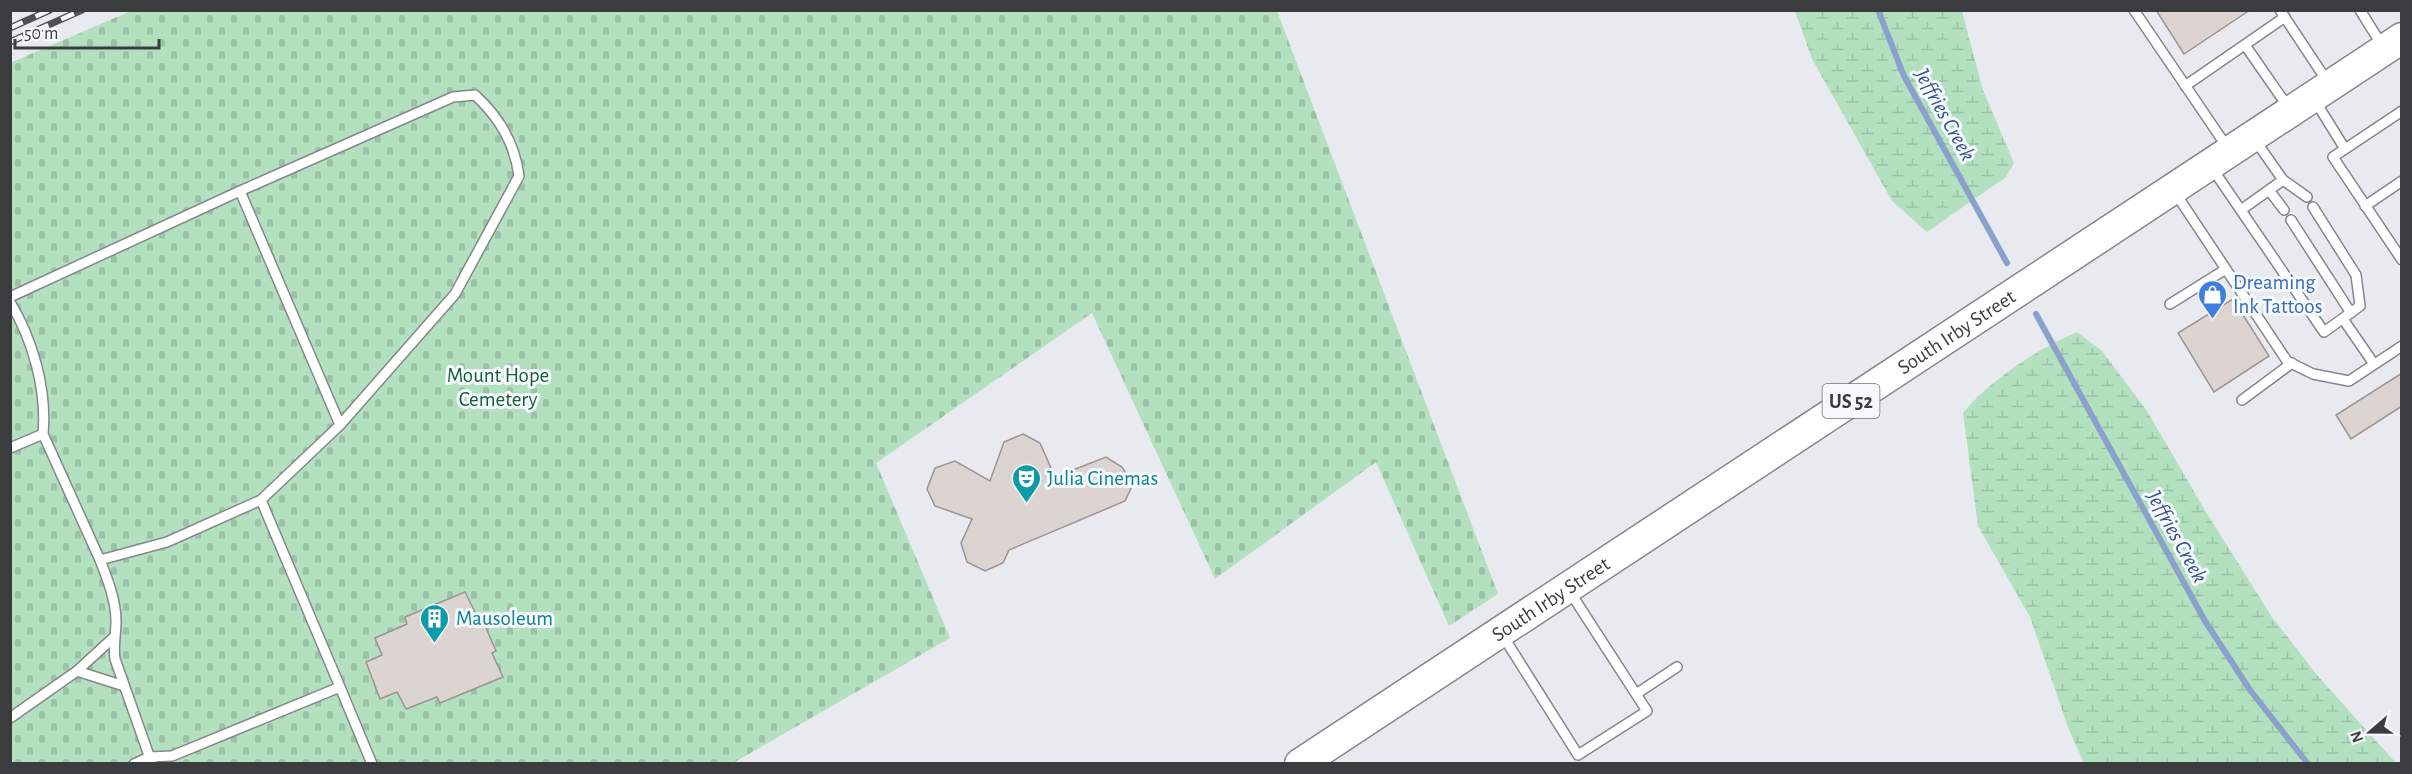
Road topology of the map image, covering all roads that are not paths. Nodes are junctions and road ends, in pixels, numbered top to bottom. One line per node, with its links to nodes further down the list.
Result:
1 (2134, 10): 6 (lane)
2 (2360, 10): 4 (lane)
3 (2283, 14): 5 (lane); 7 (lane)
4 (2393, 44): 7 (main road, South Irby Street / US 52)
5 (2245, 45): 6 (lane); 7 (lane)
6 (2186, 86): 10 (lane)
7 (2311, 98): 9 (lane); 10 (main road, South Irby Street / US 52)
8 (2402, 111): 9 (lane)
9 (2345, 149): 17 (lane)
10 (2231, 151): 11 (lane); 13 (main road, South Irby Street / US 52); 19 (lane)
11 (2283, 180): 14 (lane); 16 (lane)
12 (2402, 181): 17 (lane)
13 (2173, 189): 23 (lane); 38 (main road, South Irby Street / US 52)
14 (2269, 190): 19 (lane); 20 (lane)
15 (240, 191): 24 (lane); 33 (lane); 33 (lane)
16 (2307, 197)
17 (2365, 206): 22 (lane)
18 (2313, 207): 27 (lane)
19 (2241, 210): 28 (lane)
20 (2284, 210)
21 (2291, 220): 27 (lane)
22 (2402, 260)
23 (2226, 269): 26 (lane); 30 (lane)
24 (10, 297)
25 (10, 302): 34 (lane)
26 (2170, 304)
27 (2351, 312): 28 (lane)
28 (2343, 319): 31 (lane)
29 (2402, 346): 31 (lane)
30 (2292, 363): 31 (lane); 32 (lane)
31 (2374, 364)
32 (2242, 400)
33 (340, 425): 36 (lane)
34 (43, 434): 35 (lane); 37 (lane)
35 (10, 448)
36 (261, 500): 37 (lane); 44 (lane)
37 (100, 560): 40 (lane)
38 (1567, 588): 39 (main road, South Irby Street / US 52); 45 (lane)
39 (1500, 632): 45 (lane); 50 (main road, South Irby Street / US 52)
40 (114, 637): 42 (lane); 43 (lane)
41 (1677, 667): 45 (lane)
42 (77, 671): 43 (lane); 46 (lane)
43 (124, 686): 47 (lane)
44 (340, 687): 47 (lane); 49 (lane)
45 (1636, 694)
46 (10, 718)
47 (151, 760): 48 (lane)
48 (134, 764)
49 (372, 764)
50 (1300, 764)

